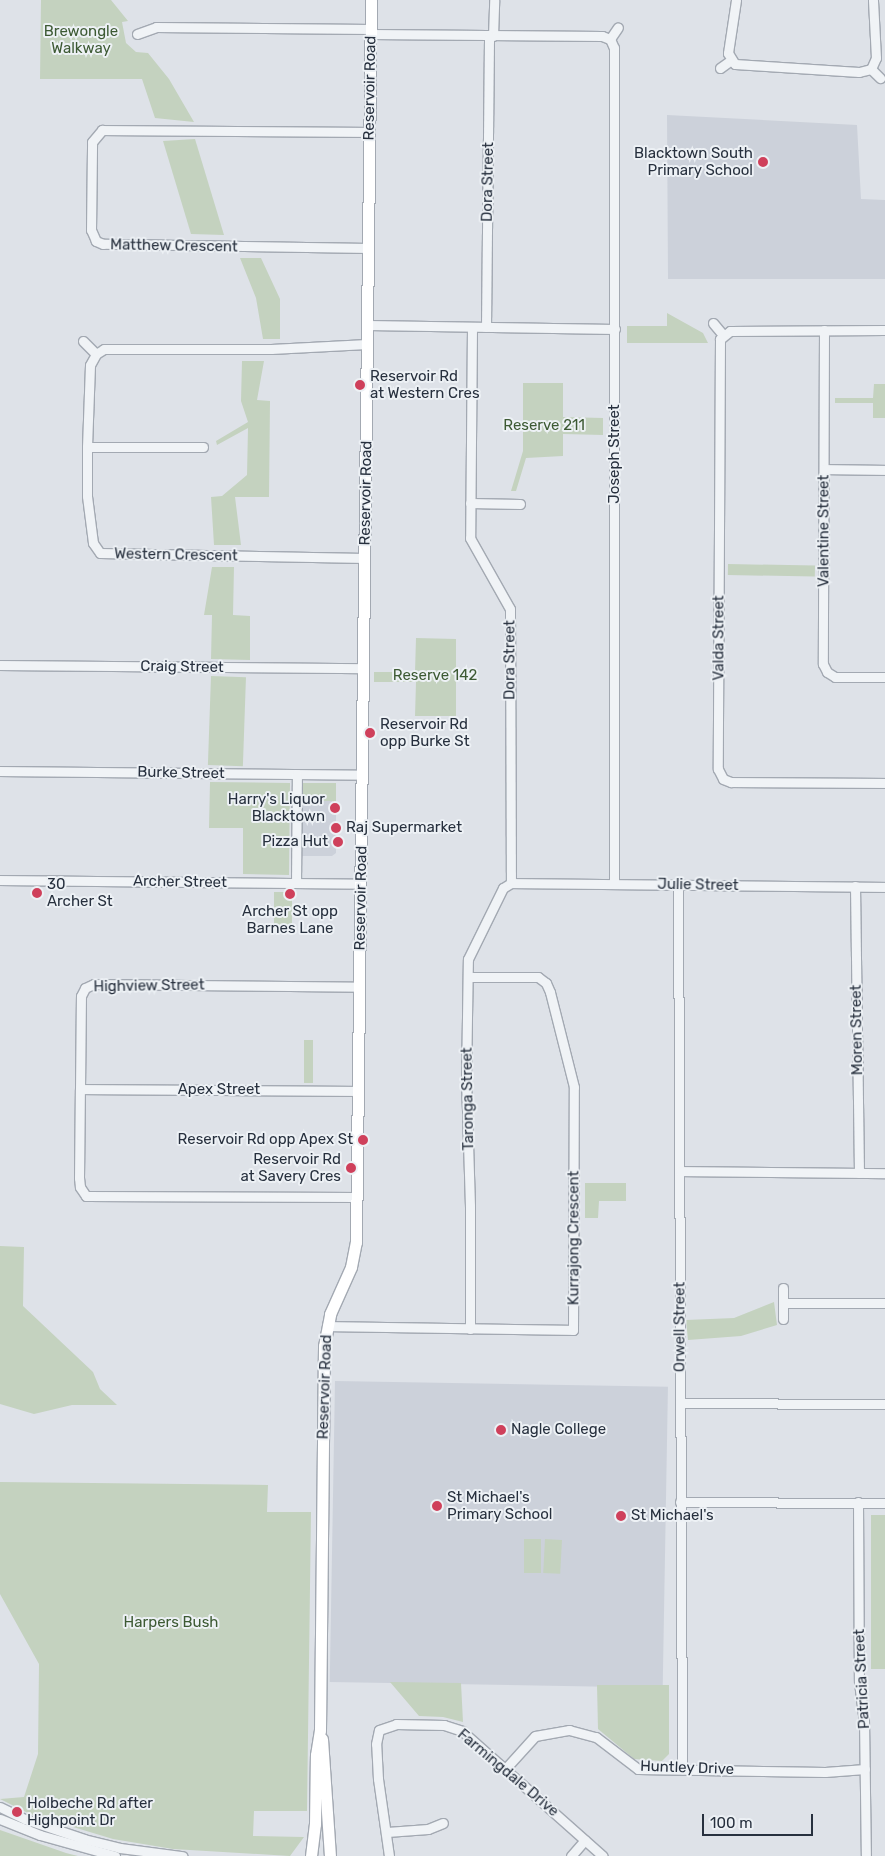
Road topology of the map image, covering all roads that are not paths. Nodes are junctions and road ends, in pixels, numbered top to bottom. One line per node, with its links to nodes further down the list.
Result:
1 (371, 0): 6 (main road, Reservoir Road)
2 (494, 0): 8 (street, Dora Street)
3 (736, 0): 10 (street)
4 (873, 0): 12 (street)
5 (618, 27): 9 (street)
6 (371, 32): 7 (street); 8 (street); 14 (main road, Reservoir Road)
7 (137, 34)
8 (491, 36): 9 (street); 19 (street, Dora Street)
9 (610, 39): 20 (street, Joseph Street)
10 (731, 60): 11 (street); 12 (street)
11 (720, 68)
12 (872, 69): 13 (street)
13 (880, 78)
14 (370, 132): 15 (main road, Reservoir Road); 15 (street, Matthew Crescent)
15 (369, 248): 17 (main road, Reservoir Road)
16 (713, 323): 23 (street)
17 (368, 325): 18 (street); 25 (main road, Reservoir Road)
18 (472, 327): 19 (street); 31 (street, Dora Street)
19 (486, 327): 20 (street)
20 (615, 329): 45 (street, Joseph Street)
21 (824, 330): 22 (street); 23 (street); 29 (street, Valentine Street)
22 (885, 330)
23 (723, 334): 40 (street, Valda Street)
24 (83, 341): 26 (street)
25 (367, 344): 26 (street); 33 (main road, Reservoir Road)
26 (96, 354): 27 (street, Western Crescent)
27 (87, 447): 28 (street); 33 (street, Western Crescent)
28 (203, 447)
29 (824, 469): 30 (street); 36 (street, Valentine Street)
30 (885, 470)
31 (470, 503): 32 (street); 42 (street, Dora Street)
32 (520, 504)
33 (365, 558): 35 (main road, Reservoir Road)
34 (0, 665): 35 (street, Craig Street)
35 (364, 668): 39 (main road, Reservoir Road)
36 (885, 677)
37 (0, 770): 38 (street, Burke Street)
38 (297, 774): 39 (street, Burke Street); 43 (street)
39 (362, 775): 44 (main road, Reservoir Road)
40 (885, 783)
41 (0, 880): 43 (street, Archer Street)
42 (511, 883): 45 (street, Julie Street); 49 (street, Taronga Street)
43 (296, 884): 44 (street, Archer Street)
44 (361, 884): 50 (main road, Reservoir Road)
45 (614, 884): 46 (street, Julie Street)
46 (678, 885): 47 (street, Julie Street); 53 (street, Orwell Street)
47 (855, 886): 48 (street, Julie Street); 54 (street, Moren Street)
48 (885, 887)
49 (468, 976): 62 (street, Taronga Street); 62 (street, Kurrajong Crescent)
50 (359, 987): 51 (street, Highview Street); 52 (main road, Reservoir Road)
51 (80, 1089): 52 (street, Apex Street); 56 (street, Highview Street)
52 (358, 1091): 56 (main road, Reservoir Road)
53 (680, 1171): 54 (street); 63 (street, Orwell Street)
54 (859, 1173): 55 (street)
55 (885, 1173)
56 (357, 1197): 61 (main road, Reservoir Road)
57 (783, 1288): 58 (street)
58 (784, 1303): 59 (street); 60 (street)
59 (885, 1303)
60 (784, 1319)
61 (327, 1326): 62 (street, Kurrajong Crescent); 68 (main road, Reservoir Road)
62 (470, 1329)
63 (680, 1403): 64 (street); 65 (street, Orwell Street)
64 (885, 1404)
65 (680, 1502): 66 (street); 70 (street, Orwell Street)
66 (858, 1502): 67 (street); 71 (street, Patricia Street)
67 (885, 1503)
68 (320, 1730): 79 (main road, Reservoir Road); 80 (main road, Reservoir Road)
69 (506, 1768): 70 (street, Huntley Drive); 75 (street, Farmingdale Drive); 76 (street, Farmingdale Drive)
70 (682, 1769): 71 (street, Huntley Drive)
71 (865, 1769): 84 (street, Patricia Street)
72 (0, 1807): 78 (street)
73 (0, 1819): 77 (street)
74 (443, 1823): 75 (street)
75 (387, 1832): 81 (street, Farmingdale Drive)
76 (586, 1840): 82 (street); 83 (street, Farmingdale Drive)
77 (114, 1856)
78 (182, 1856)
79 (311, 1856)
80 (330, 1856)
81 (389, 1856)
82 (570, 1856)
83 (603, 1856)
84 (866, 1856)

